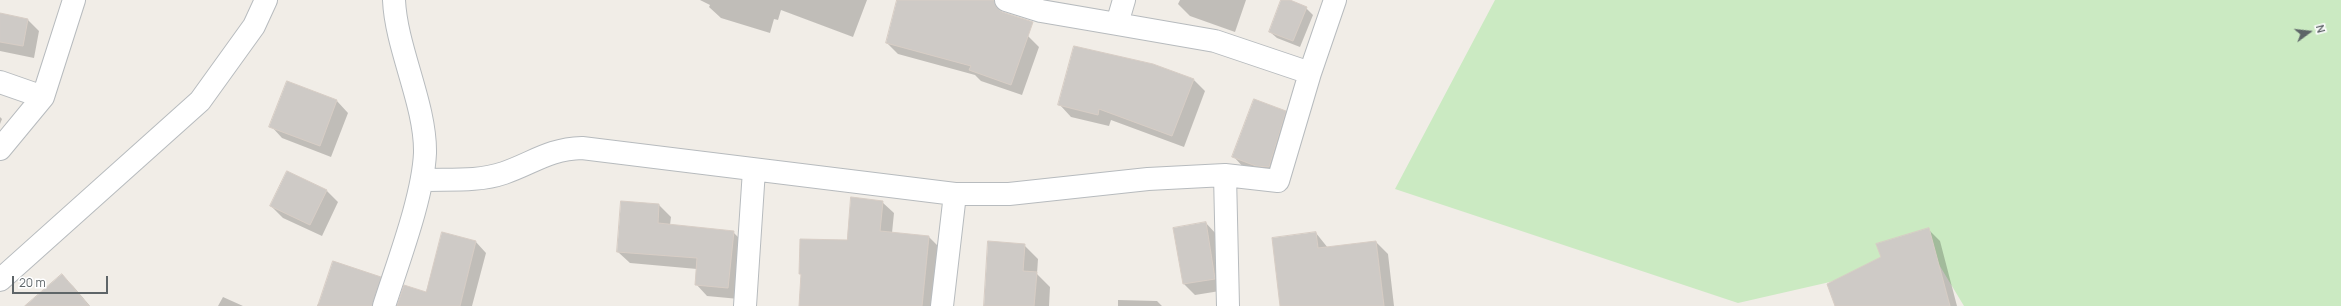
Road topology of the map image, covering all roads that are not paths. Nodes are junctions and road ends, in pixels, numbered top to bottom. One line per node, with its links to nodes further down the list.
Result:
1 (74, 0): 10 (street)
2 (266, 0): 16 (street)
3 (394, 0): 14 (street)
4 (1006, 0): 7 (street)
5 (1124, 0): 7 (street)
6 (1335, 0): 8 (street)
7 (1117, 24): 8 (street)
8 (1310, 73): 13 (street)
9 (0, 82): 10 (street)
10 (43, 97): 11 (street)
11 (0, 149)
12 (754, 170): 14 (street); 15 (street); 18 (street)
13 (1225, 175): 15 (street); 20 (street)
14 (422, 180): 17 (street)
15 (955, 194): 19 (street)
16 (0, 280)
17 (384, 306)
18 (746, 306)
19 (942, 306)
20 (1228, 306)

